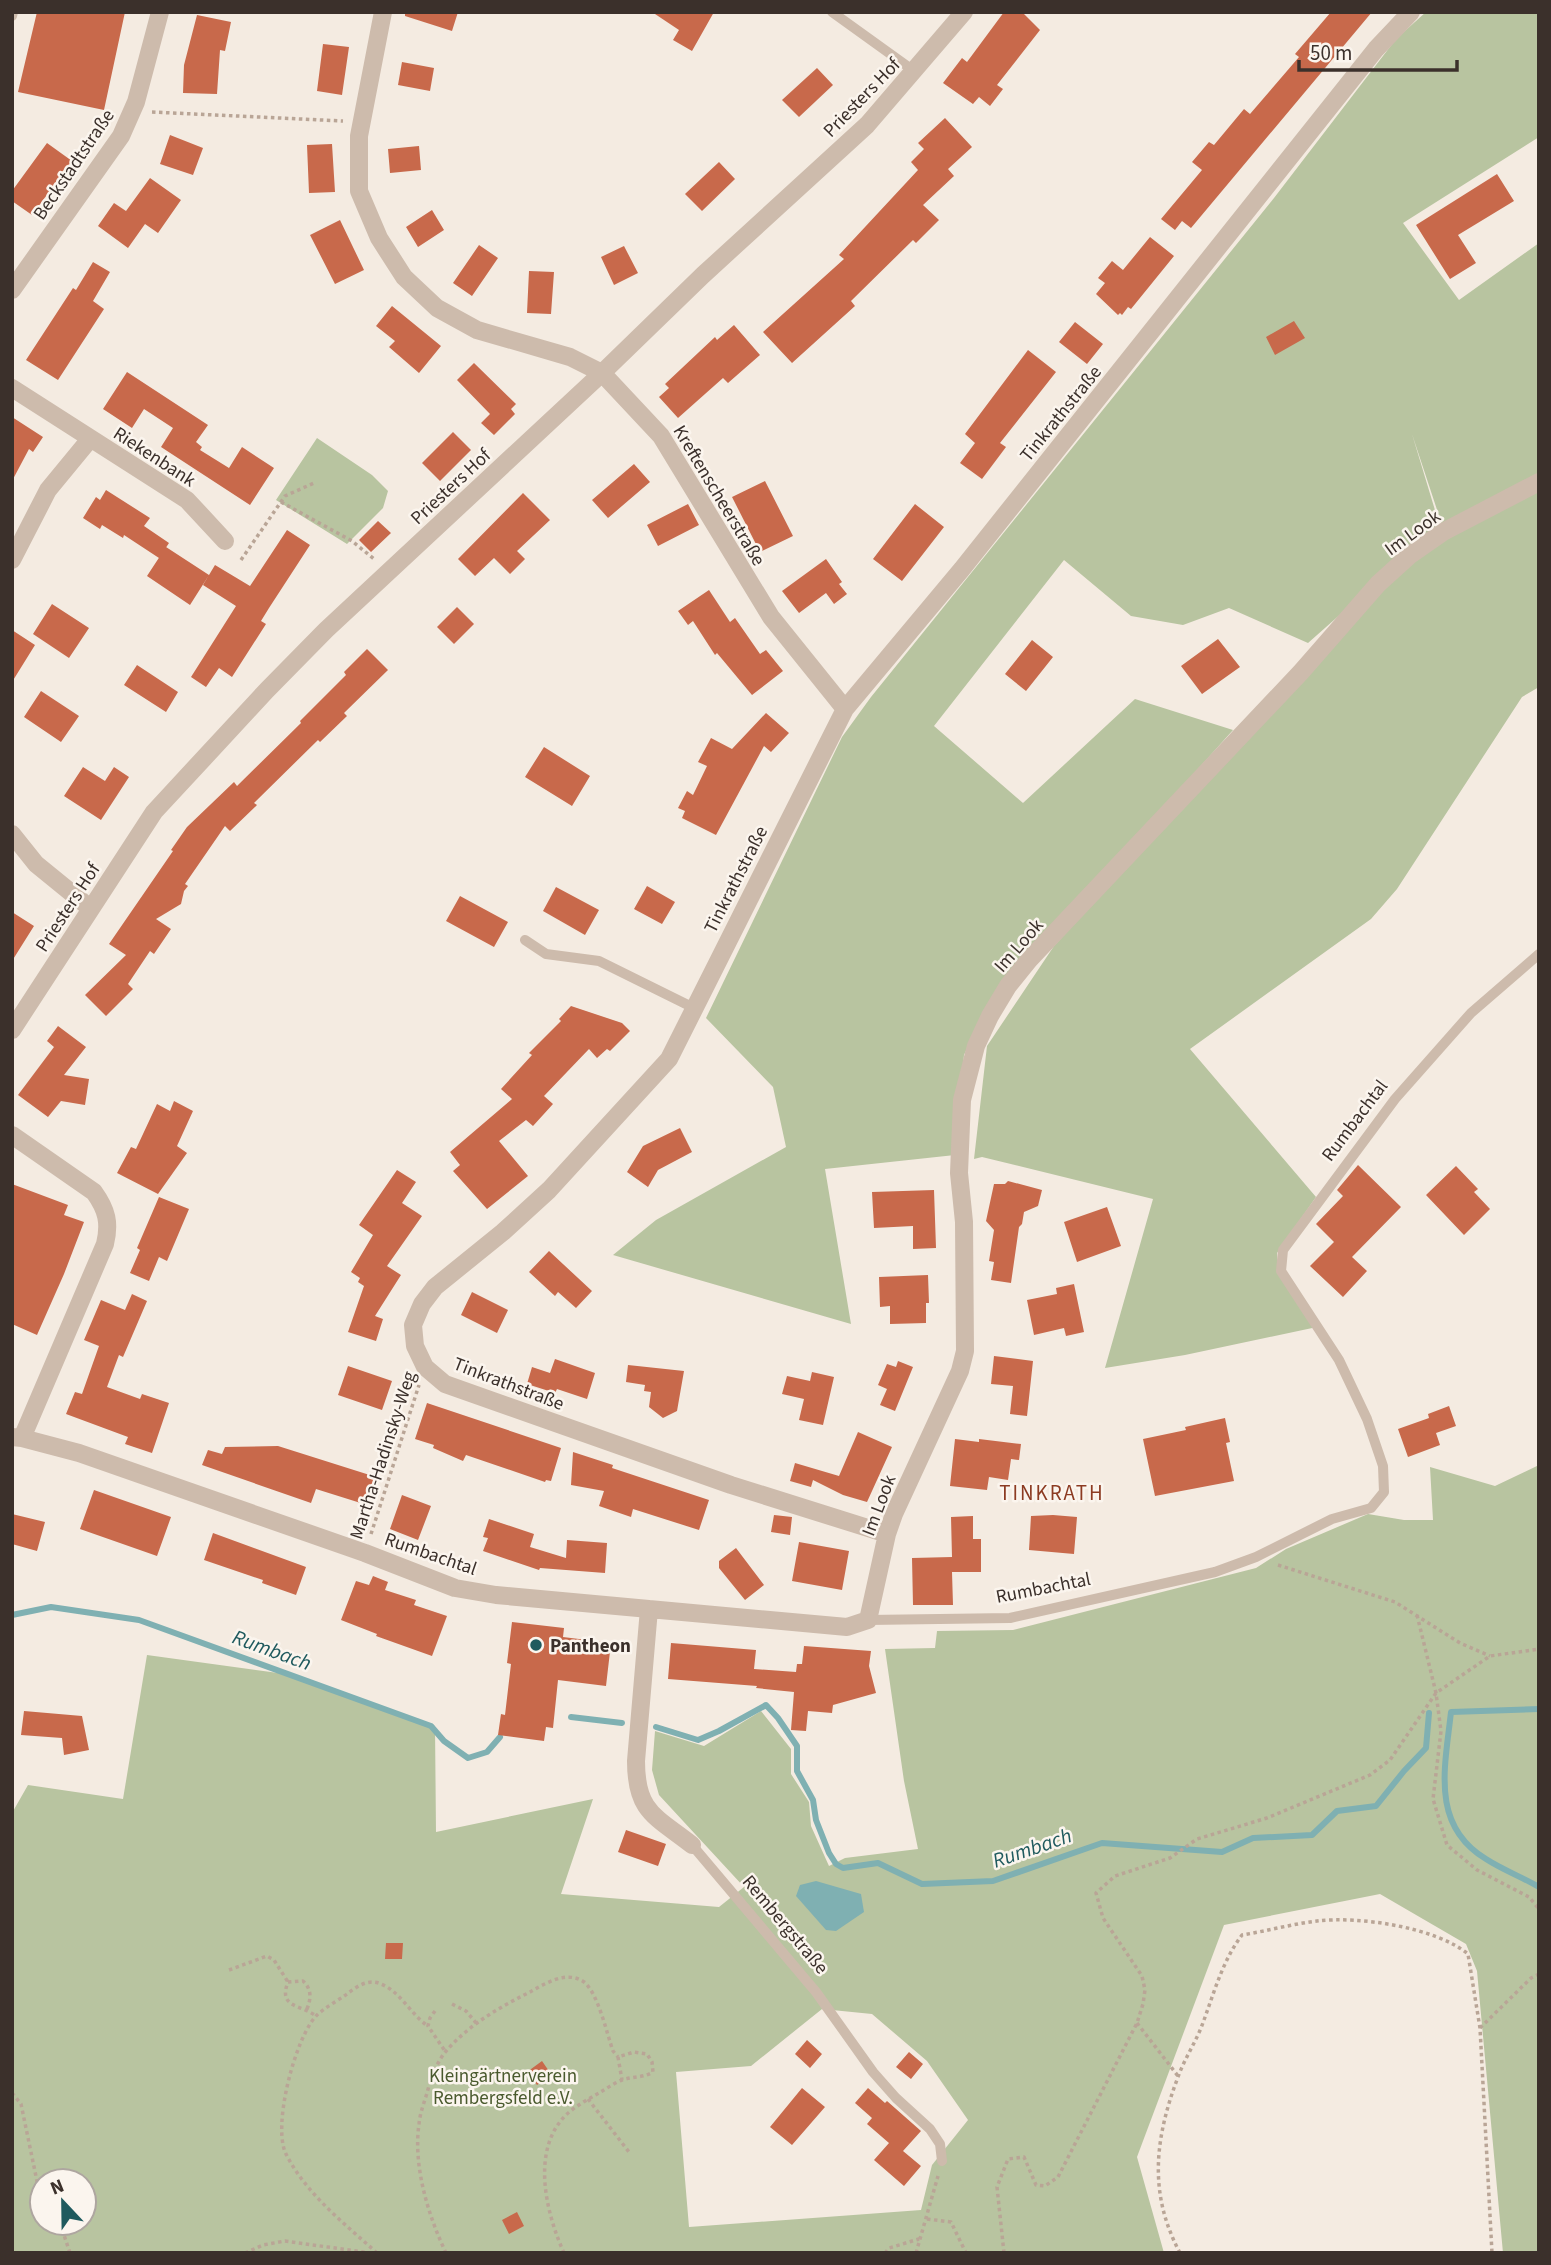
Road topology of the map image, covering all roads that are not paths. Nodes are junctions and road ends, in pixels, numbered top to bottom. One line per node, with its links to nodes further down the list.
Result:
1 (160, 12): 7 (street, Beckstadtstraße)
2 (383, 12): 8 (street, Kreftenscheerstraße)
3 (832, 12): 6 (lane)
4 (964, 12): 6 (street, Priesters Hof)
5 (1411, 12): 14 (street, Tinkrathstraße)
6 (914, 71): 8 (street, Priesters Hof)
7 (12, 289)
8 (602, 373): 14 (street, Kreftenscheerstraße); 16 (street, Priesters Hof)
9 (12, 388): 10 (street, Riekenbank)
10 (90, 439): 12 (street, Riekenbank); 13 (street, Riekenbank)
11 (1539, 482): 23 (street, Im Look)
12 (225, 541)
13 (12, 560)
14 (845, 709): 19 (street, Tinkrathstraße)
15 (12, 834): 16 (street)
16 (90, 908): 20 (street, Priesters Hof)
17 (525, 940): 19 (lane)
18 (1539, 954): 25 (lane, Rumbachtal)
19 (694, 1008): 23 (street, Tinkrathstraße)
20 (12, 1030)
21 (12, 1135): 22 (street)
22 (17, 1437): 24 (street, Rumbachtal)
23 (887, 1534): 25 (street, Im Look)
24 (649, 1609): 25 (street, Rumbachtal); 26 (street, Rembergstraße)
25 (868, 1620)
26 (692, 1845): 27 (lane, Rembergstraße)
27 (942, 2161)

